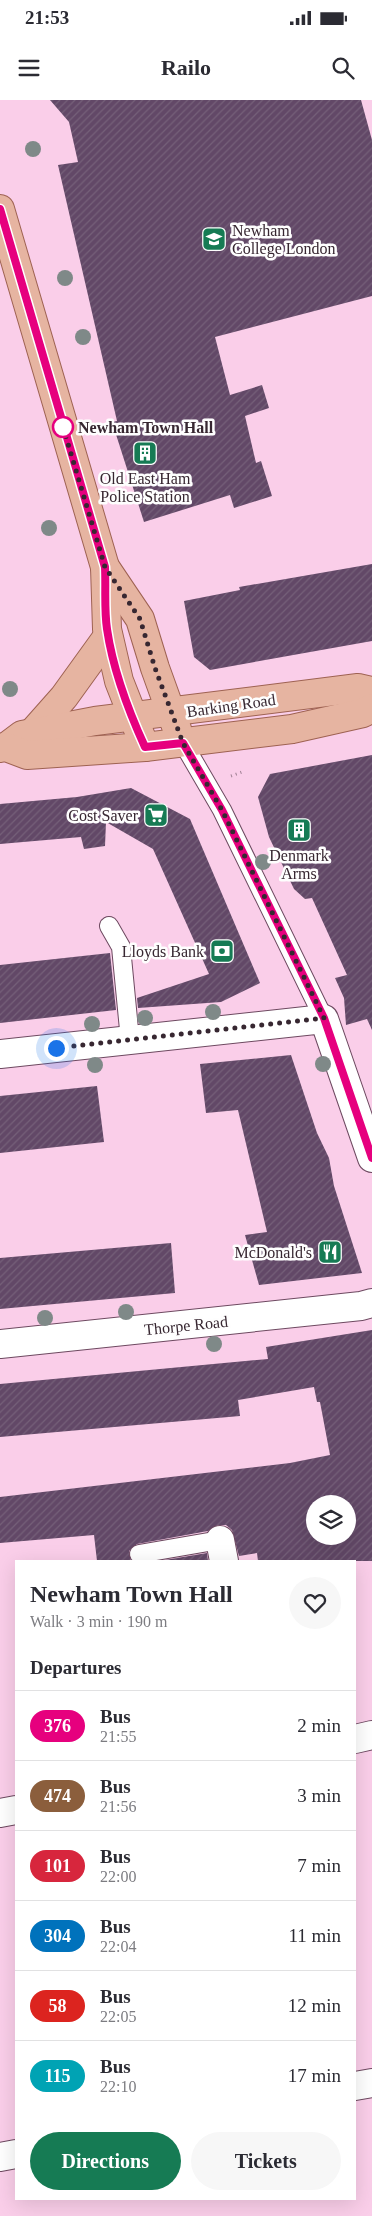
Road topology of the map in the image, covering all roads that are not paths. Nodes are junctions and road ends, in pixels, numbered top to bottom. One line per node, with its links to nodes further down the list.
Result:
1 (0, 209): 2 (main road)
2 (105, 567): 3 (main road); 6 (main road)
3 (108, 636): 7 (main road); 8 (main road)
4 (372, 691): 6 (main road, Barking Road)
5 (372, 708): 9 (main road, Barking Road)
6 (171, 713): 7 (main road, Barking Road); 9 (main road)
7 (132, 718): 8 (main road, Barking Road); 10 (main road)
8 (33, 732): 11 (main road, Barking Road)
9 (183, 743): 10 (main road, Barking Road); 13 (lane)
10 (145, 747): 11 (main road, Barking Road)
11 (3, 748)
12 (108, 926): 14 (lane)
13 (324, 1018): 14 (street); 16 (street)
14 (130, 1040): 15 (street)
15 (0, 1054)
16 (372, 1158)
17 (372, 1303): 18 (street, Thorpe Road)
18 (0, 1344)
19 (222, 1551): 20 (lane)
20 (139, 1554)
21 (372, 1735): 22 (street)
22 (356, 1739)
23 (15, 1810): 24 (street)
24 (0, 1814)
25 (372, 2083): 26 (street)
26 (356, 2086)
27 (15, 2154): 28 (street)
28 (0, 2157)

